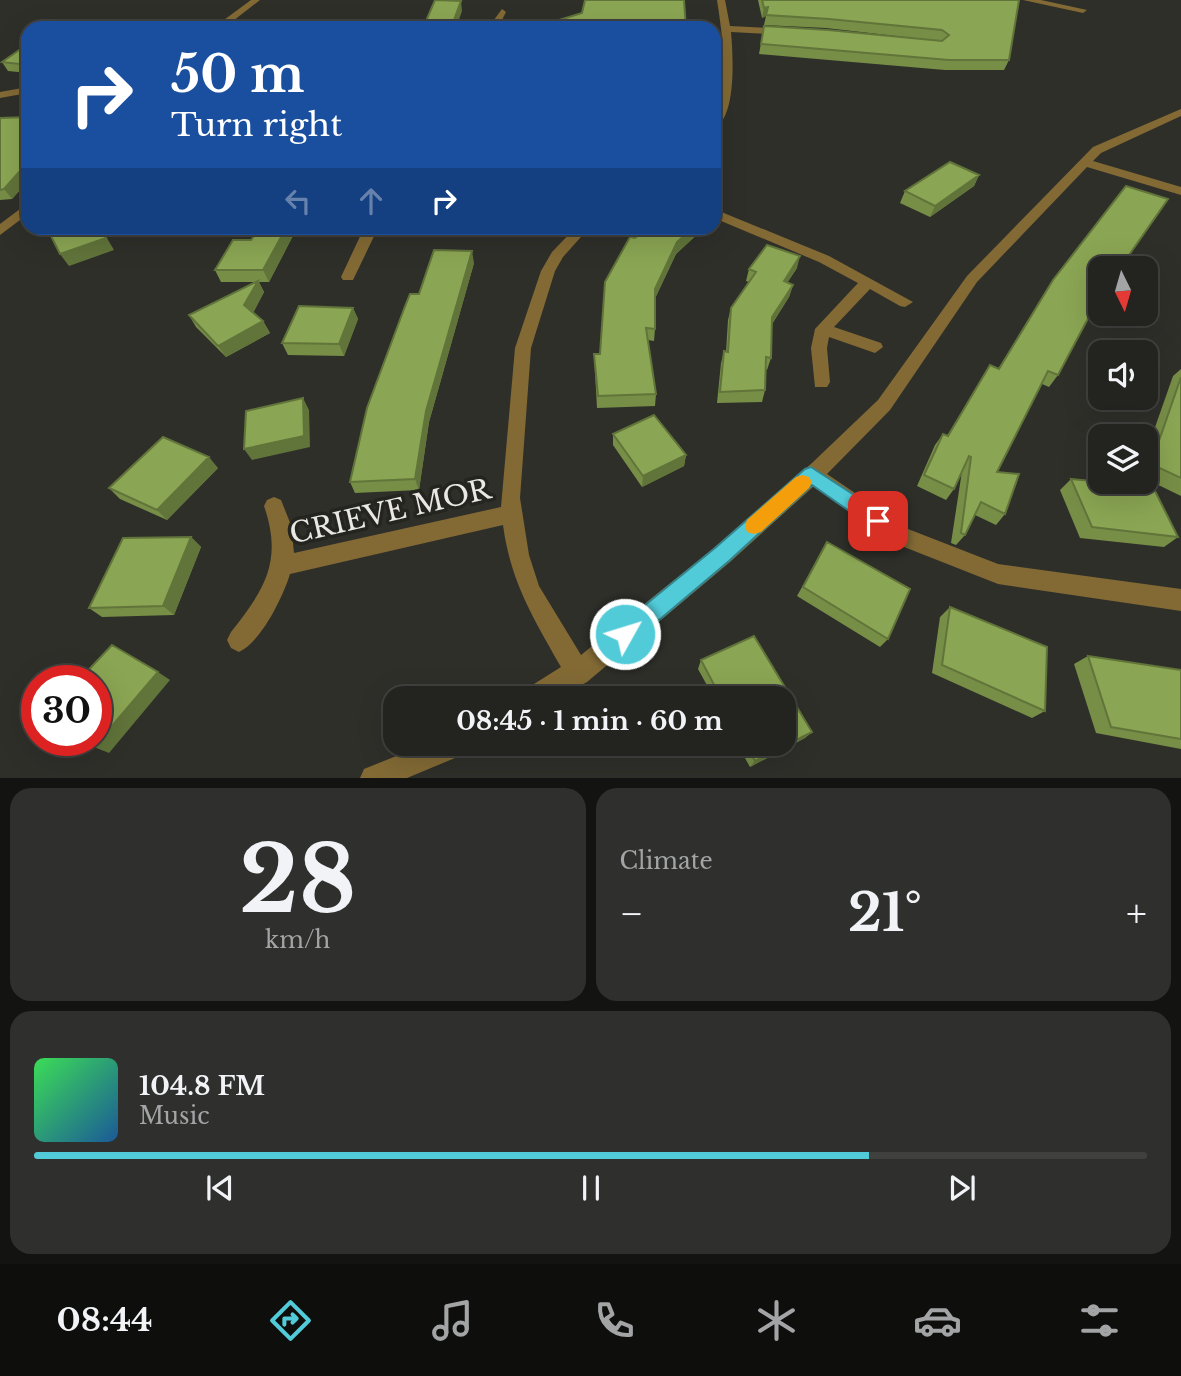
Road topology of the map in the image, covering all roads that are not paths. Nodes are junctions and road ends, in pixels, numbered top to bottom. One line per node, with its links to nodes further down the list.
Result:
1 (256, 0): 6 (street)
2 (721, 0): 8 (street)
3 (1027, 0): 4 (street)
4 (1083, 10)
5 (502, 12): 7 (street)
6 (228, 21)
7 (497, 21)
8 (727, 29): 9 (street); 11 (street)
9 (801, 33)
10 (721, 63): 11 (street)
11 (730, 64): 14 (street)
12 (21, 91): 13 (street)
13 (0, 95)
14 (721, 112)
15 (1181, 112): 16 (street)
16 (1086, 163): 17 (street); 29 (street)
17 (1181, 191)
18 (21, 213): 20 (street)
19 (721, 215): 24 (street)
20 (0, 231)
21 (368, 235): 23 (street)
22 (576, 235): 31 (street, CRIEVE MOR)
23 (348, 277)
24 (868, 282): 25 (street); 26 (street)
25 (905, 302)
26 (823, 329): 27 (street); 28 (street)
27 (875, 347)
28 (821, 382)
29 (811, 474): 33 (street); 35 (street)
30 (274, 506): 32 (street, CRIEVE MOR)
31 (511, 514): 32 (street, CRIEVE MOR); 35 (street, CRIEVE MOR)
32 (282, 566): 34 (street, CRIEVE MOR)
33 (1181, 600)
34 (239, 640)
35 (578, 673): 36 (street)
36 (556, 686)
37 (428, 756): 38 (street)
38 (373, 778)

